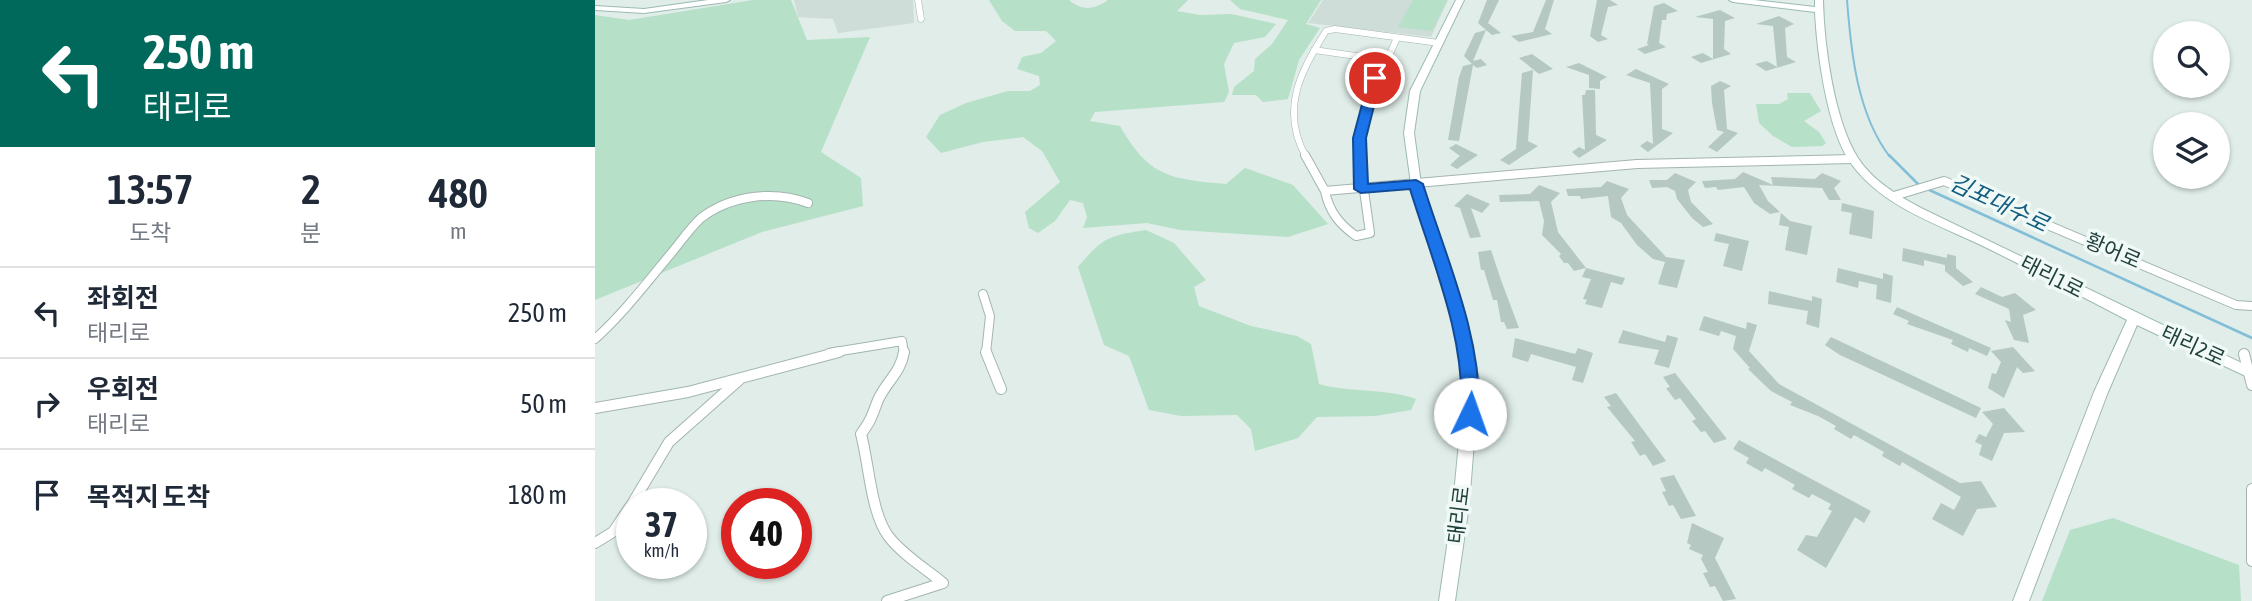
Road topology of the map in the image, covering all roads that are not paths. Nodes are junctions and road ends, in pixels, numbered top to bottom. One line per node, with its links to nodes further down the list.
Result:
1 (726, 0): 6 (street)
2 (918, 0): 7 (street)
3 (1460, 0): 9 (street, 태리로)
4 (1733, 0): 5 (street)
5 (1819, 5): 12 (street, 태리1로)
6 (595, 8)
7 (921, 19)
8 (1397, 38): 9 (street); 10 (street); 11 (street)
9 (1439, 43): 13 (street, 태리로)
10 (1314, 50): 11 (street); 15 (street)
11 (1384, 60): 14 (street)
12 (1853, 159): 13 (street); 16 (street, 태리1로)
13 (1416, 184): 14 (street); 33 (street, 태리로)
14 (1361, 189): 15 (street); 15 (street)
15 (1325, 191)
16 (1898, 195): 19 (street, 황어로); 20 (street, 태리1로)
17 (808, 202): 21 (street)
18 (983, 295): 25 (street)
19 (2252, 306)
20 (2134, 318): 23 (street, 태리2로); 34 (street)
21 (595, 339)
22 (2244, 354): 23 (street)
23 (2251, 377)
24 (740, 379): 26 (street); 27 (street); 32 (street)
25 (1002, 389)
26 (595, 408)
27 (642, 488)
28 (2252, 489): 31 (street)
29 (616, 528): 30 (street)
30 (595, 543)
31 (2252, 561)
32 (887, 601)
33 (1447, 601)
34 (2021, 601)

